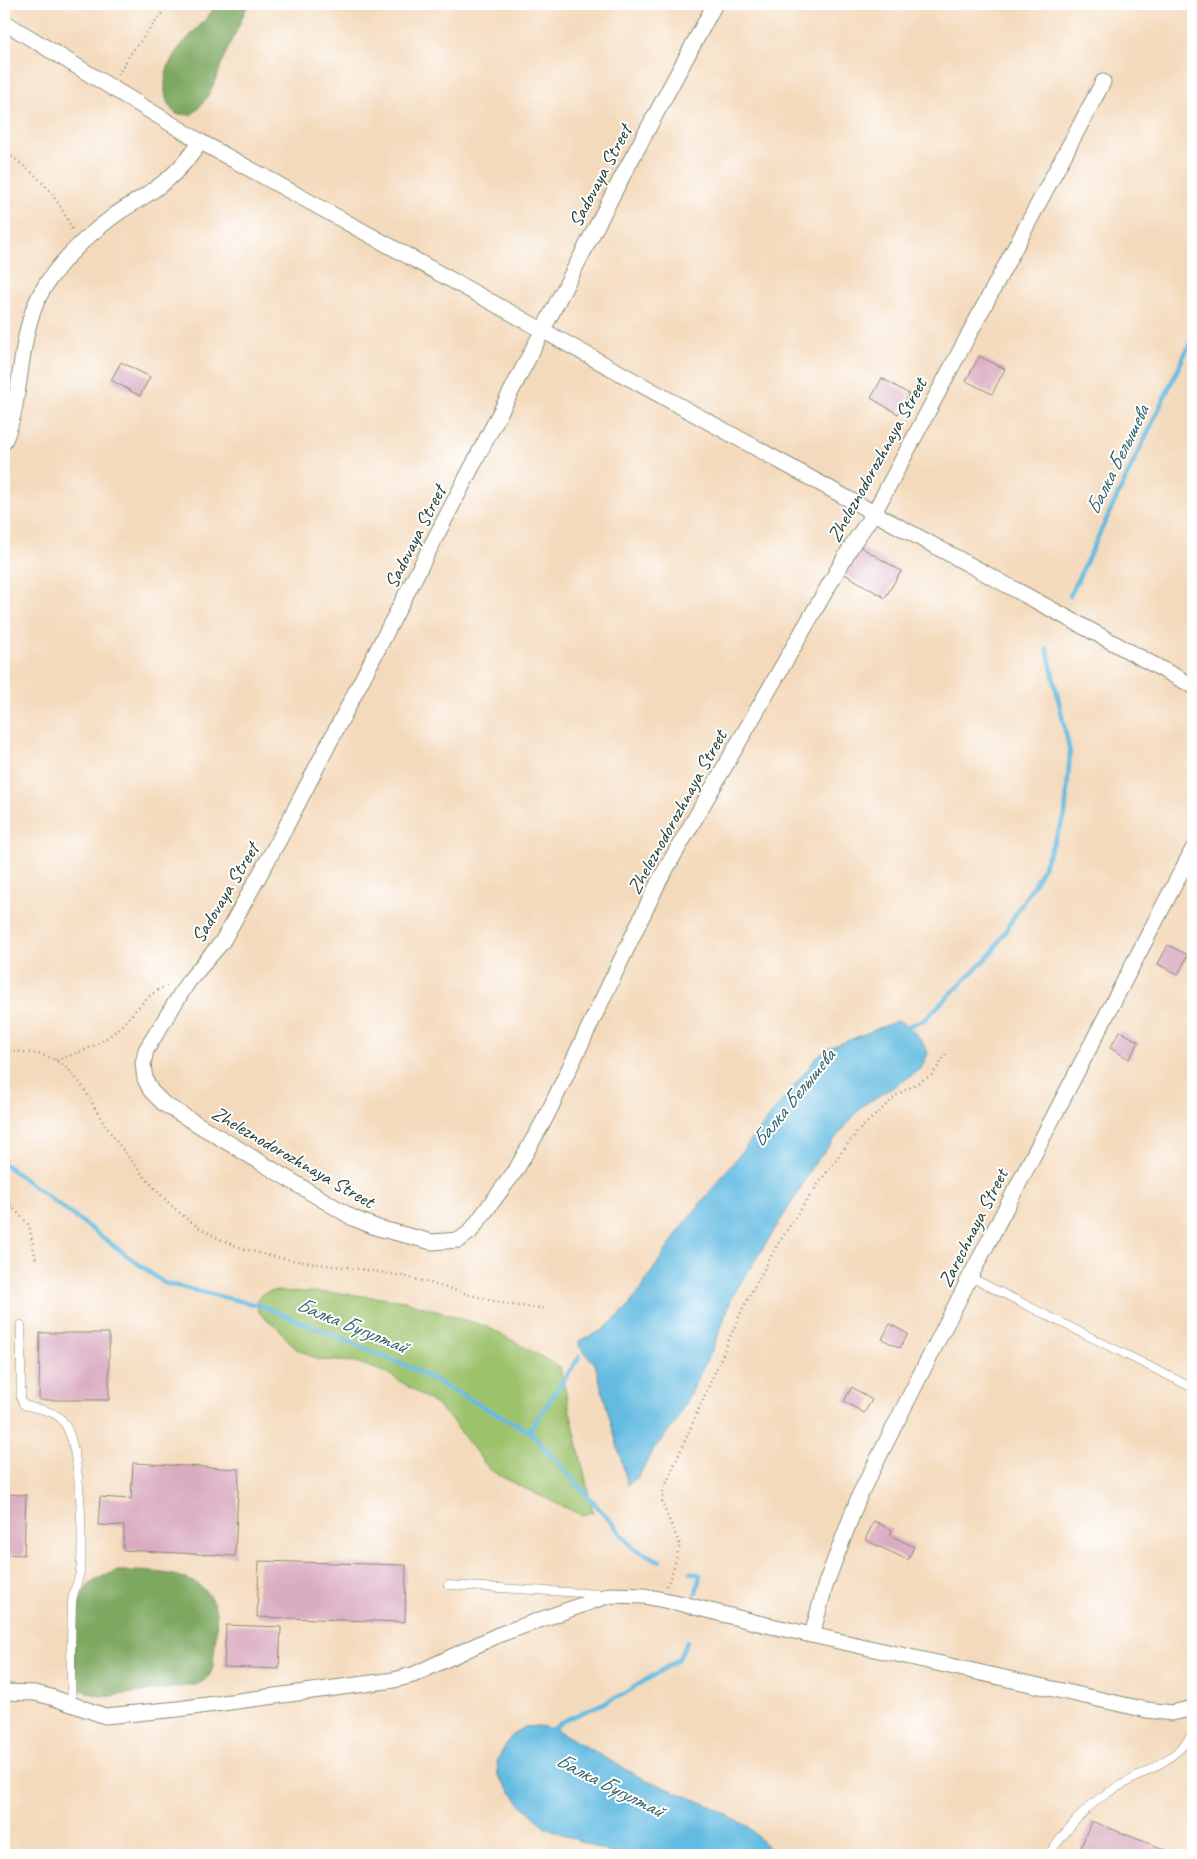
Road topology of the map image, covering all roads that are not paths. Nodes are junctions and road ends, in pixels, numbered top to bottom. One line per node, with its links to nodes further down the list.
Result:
1 (715, 4): 5 (street, Sadovaya Street)
2 (4, 22): 4 (street)
3 (1103, 82): 7 (street, Zheleznodorozhnaya Street)
4 (201, 142): 5 (street); 6 (street)
5 (543, 331): 7 (street); 10 (street, Sadovaya Street)
6 (4, 442)
7 (874, 513): 8 (street); 10 (street, Zheleznodorozhnaya Street)
8 (1193, 686)
9 (1193, 850): 11 (street, Zarechnaya Street)
10 (145, 1079)
11 (970, 1277): 13 (lane); 16 (street, Zarechnaya Street)
12 (21, 1325): 18 (lane)
13 (1193, 1388)
14 (448, 1585): 15 (lane)
15 (610, 1595): 16 (street); 18 (street)
16 (812, 1635): 19 (street)
17 (4, 1692): 18 (street)
18 (72, 1705)
19 (1193, 1708)
20 (1193, 1733): 21 (lane)
21 (1048, 1855)

